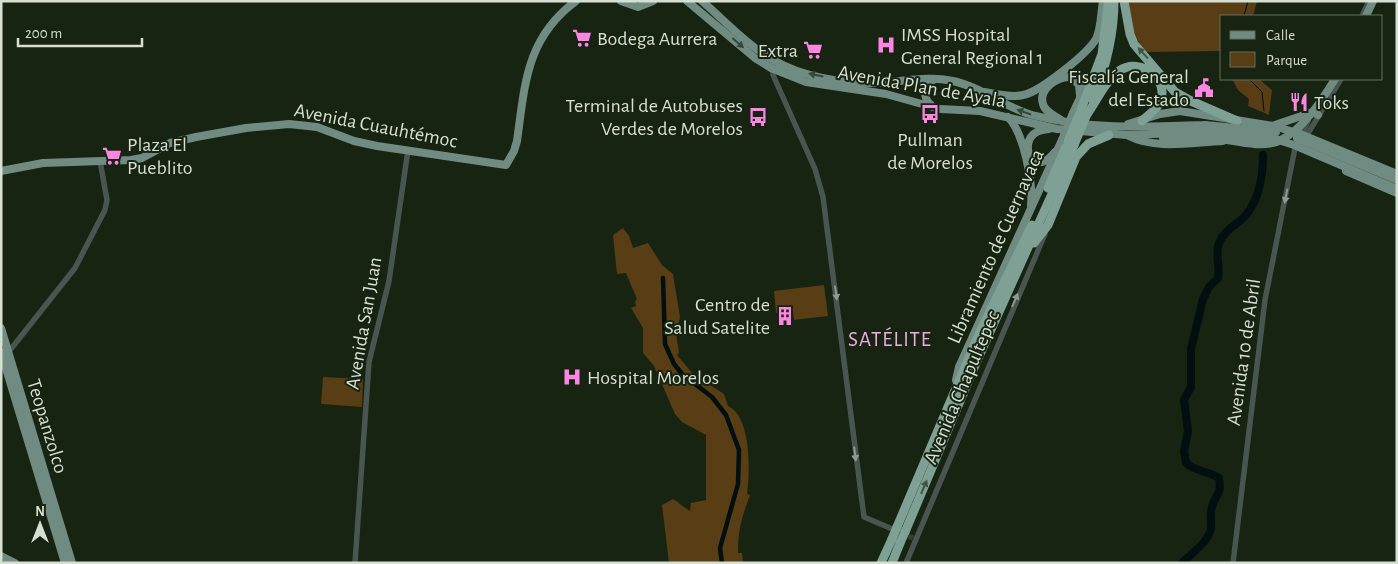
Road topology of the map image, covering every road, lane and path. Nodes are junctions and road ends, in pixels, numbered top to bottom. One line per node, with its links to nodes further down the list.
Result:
1 (576, 1): 37 (main road, Avenida Cuauhtémoc)
2 (621, 1): 3 (main road)
3 (653, 1)
4 (687, 1): 14 (main road, Avenida Plan de Ayala, one-way to 14)
5 (702, 1): 14 (main road, Avenida Plan de Ayala)
6 (1103, 1): 17 (main road); 18 (main road, Libramiento de Cuernavaca)
7 (1109, 1): 21 (highway)
8 (1114, 1): 21 (highway)
9 (1124, 1): 26 (highway, one-way to 9)
10 (1368, 1): 12 (street)
11 (1373, 1): 13 (main road)
12 (1362, 15)
13 (1367, 15)
14 (773, 65): 15 (main road, Avenida Plan de Ayala, one-way to 14); 19 (main road, Avenida Plan de Ayala); 51 (street, one-way to 51)
15 (934, 79): 17 (main road, Avenida Plan de Ayala); 19 (main road)
16 (1334, 83): 22 (street, Avenida 10 de Abril); 32 (main road, bridge)
17 (983, 93): 20 (main road); 27 (main road, Avenida Plan de Ayala, one-way to 17)
18 (1080, 98): 21 (main road, Libramiento de Cuernavaca); 27 (main road)
19 (930, 105): 20 (main road, Avenida Plan de Ayala)
20 (980, 111): 23 (main road, Avenida Plan de Ayala)
21 (1078, 114): 25 (highway); 36 (highway, bridge); 36 (main road, Libramiento de Cuernavaca, bridge)
22 (1316, 114): 24 (main road); 33 (street, Avenida 10 de Abril)
23 (1008, 116): 29 (main road, Avenida Plan de Ayala); 44 (main road)
24 (1292, 120): 28 (main road); 33 (main road)
25 (1142, 121): 26 (main road); 30 (main road)
26 (1237, 121): 28 (main road); 34 (main road)
27 (1064, 122): 30 (main road, Avenida Plan de Ayala)
28 (1274, 126): 33 (main road)
29 (1057, 129): 30 (main road); 36 (main road)
30 (1111, 131): 31 (main road); 45 (highway)
31 (1128, 131): 32 (main road); 34 (main road); 41 (main road, bridge)
32 (1161, 136): 42 (main road, bridge)
33 (1300, 141): 35 (main road, bridge); 35 (main road); 40 (main road); 43 (main road); 61 (street, Avenida 10 de Abril, one-way to 61)
34 (1237, 142): 35 (main road)
35 (1258, 142)
36 (1066, 143): 44 (main road, Libramiento de Cuernavaca); 46 (highway); 49 (highway)
37 (408, 150): 38 (main road, Avenida Cuauhtémoc); 57 (street, Avenida San Juan)
38 (100, 161): 39 (main road, Avenida Cuauhtémoc); 48 (street)
39 (1, 171)
40 (1397, 174)
41 (1397, 180)
42 (1397, 189)
43 (1397, 193)
44 (1030, 212): 49 (main road, Libramiento de Cuernavaca)
45 (1048, 225): 46 (highway); 60 (street, Avenida Chapultepec, one-way to 45)
46 (1025, 255): 51 (highway, one-way to 46)
47 (1, 328): 48 (main road, Teopanzolco)
48 (4, 352): 50 (main road, Teopanzolco)
49 (953, 394): 51 (highway)
50 (37, 457): 55 (main road, Teopanzolco); 56 (main road, Teopanzolco)
51 (897, 529): 52 (highway, bridge)
52 (896, 541): 58 (highway); 59 (highway)
53 (1, 556): 54 (main road)
54 (15, 563)
55 (66, 563)
56 (72, 563)
57 (355, 563)
58 (881, 563)
59 (892, 563)
60 (906, 563)
61 (1233, 563)

